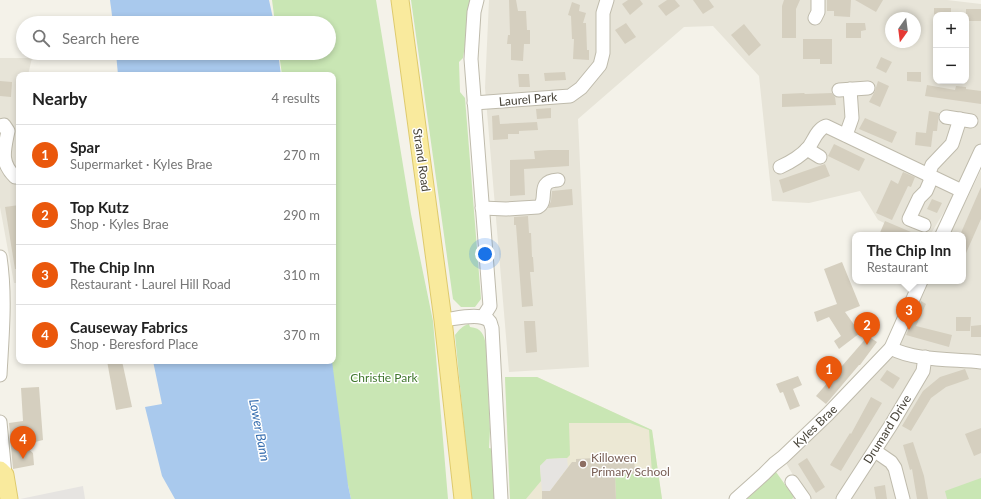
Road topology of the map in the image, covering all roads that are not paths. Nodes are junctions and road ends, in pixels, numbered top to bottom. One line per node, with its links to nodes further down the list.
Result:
1 (400, 0): 26 (main road, Strand Road)
2 (477, 0): 7 (street)
3 (607, 0): 7 (street, Laurel Park)
4 (818, 0): 5 (street)
5 (815, 18)
6 (868, 88): 10 (street)
7 (474, 103): 19 (street)
8 (946, 117): 15 (street)
9 (0, 126): 16 (street)
10 (846, 135): 11 (street); 15 (street)
11 (807, 149): 13 (street); 14 (street)
12 (981, 152): 18 (street)
13 (820, 157)
14 (780, 167)
15 (930, 176): 18 (street); 20 (street)
16 (16, 177)
17 (558, 180): 19 (street)
18 (962, 191): 21 (street)
19 (482, 208): 25 (street)
20 (924, 225)
21 (943, 232)
22 (0, 258): 24 (street)
23 (921, 284): 27 (street, Kyles Brae)
24 (2, 311): 30 (street)
25 (483, 317): 26 (street); 38 (street)
26 (443, 320): 37 (main road, Strand Road)
27 (891, 348): 28 (street); 39 (street, Kyles Brae)
28 (925, 357): 29 (street); 33 (street, Drumard Drive)
29 (981, 362)
30 (0, 375)
31 (0, 422): 32 (street)
32 (0, 427): 34 (street)
33 (875, 451): 41 (street, Drumard Drive); 42 (street)
34 (2, 466): 36 (main road)
35 (792, 482): 40 (street)
36 (9, 499)
37 (463, 499)
38 (501, 499)
39 (736, 499)
40 (804, 499)
41 (843, 499)
42 (903, 499)

